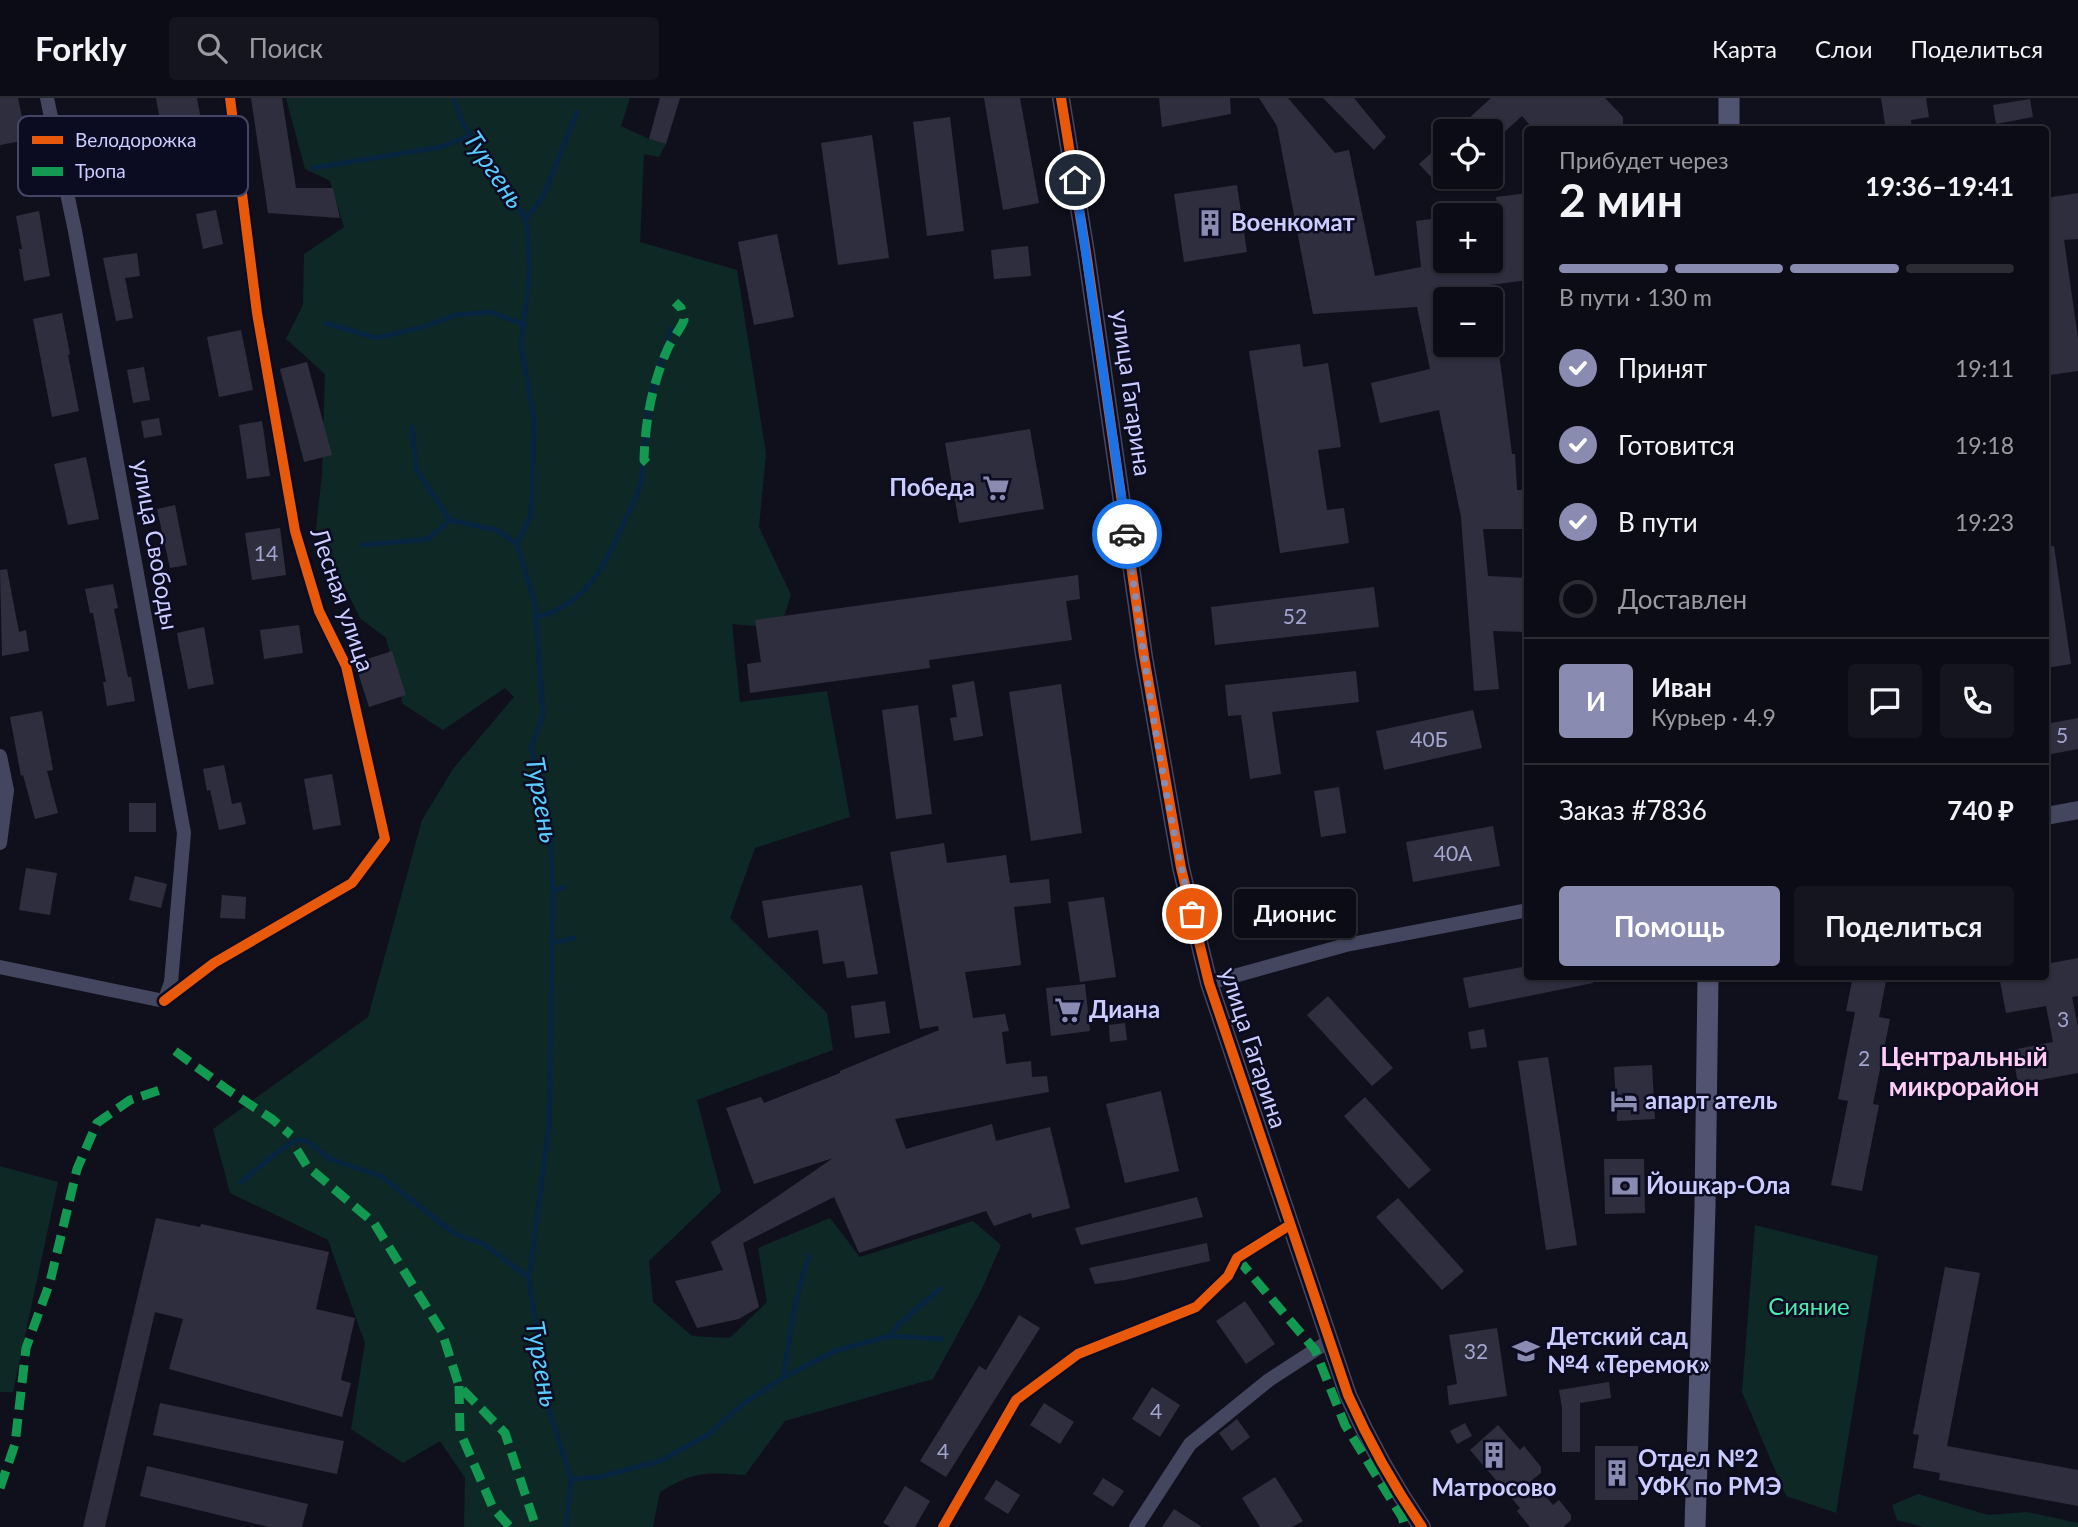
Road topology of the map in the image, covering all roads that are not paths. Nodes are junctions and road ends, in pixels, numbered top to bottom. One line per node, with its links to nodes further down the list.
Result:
1 (47, 98): 5 (street, улица Свободы)
2 (230, 98): 6 (street, Лесная улица)
3 (1062, 98): 17 (street, улица Гагарина)
4 (1729, 98): 7 (main road)
5 (51, 116)
6 (232, 116)
7 (1728, 126)
8 (68, 196): 18 (street, улица Свободы)
9 (242, 196): 18 (street, Лесная улица)
10 (0, 756): 13 (street)
11 (2078, 810): 12 (street)
12 (2049, 815)
13 (0, 843)
14 (1524, 911): 17 (street, улица Гагарина)
15 (0, 967): 18 (street)
16 (1708, 980): 24 (main road)
17 (1209, 983): 19 (street, улица Гагарина)
18 (164, 1001)
19 (1290, 1225): 20 (street, улица Гагарина); 21 (street)
20 (1329, 1341): 22 (street); 23 (street, улица Гагарина)
21 (943, 1527)
22 (1136, 1527)
23 (1422, 1527)
24 (1695, 1527)

